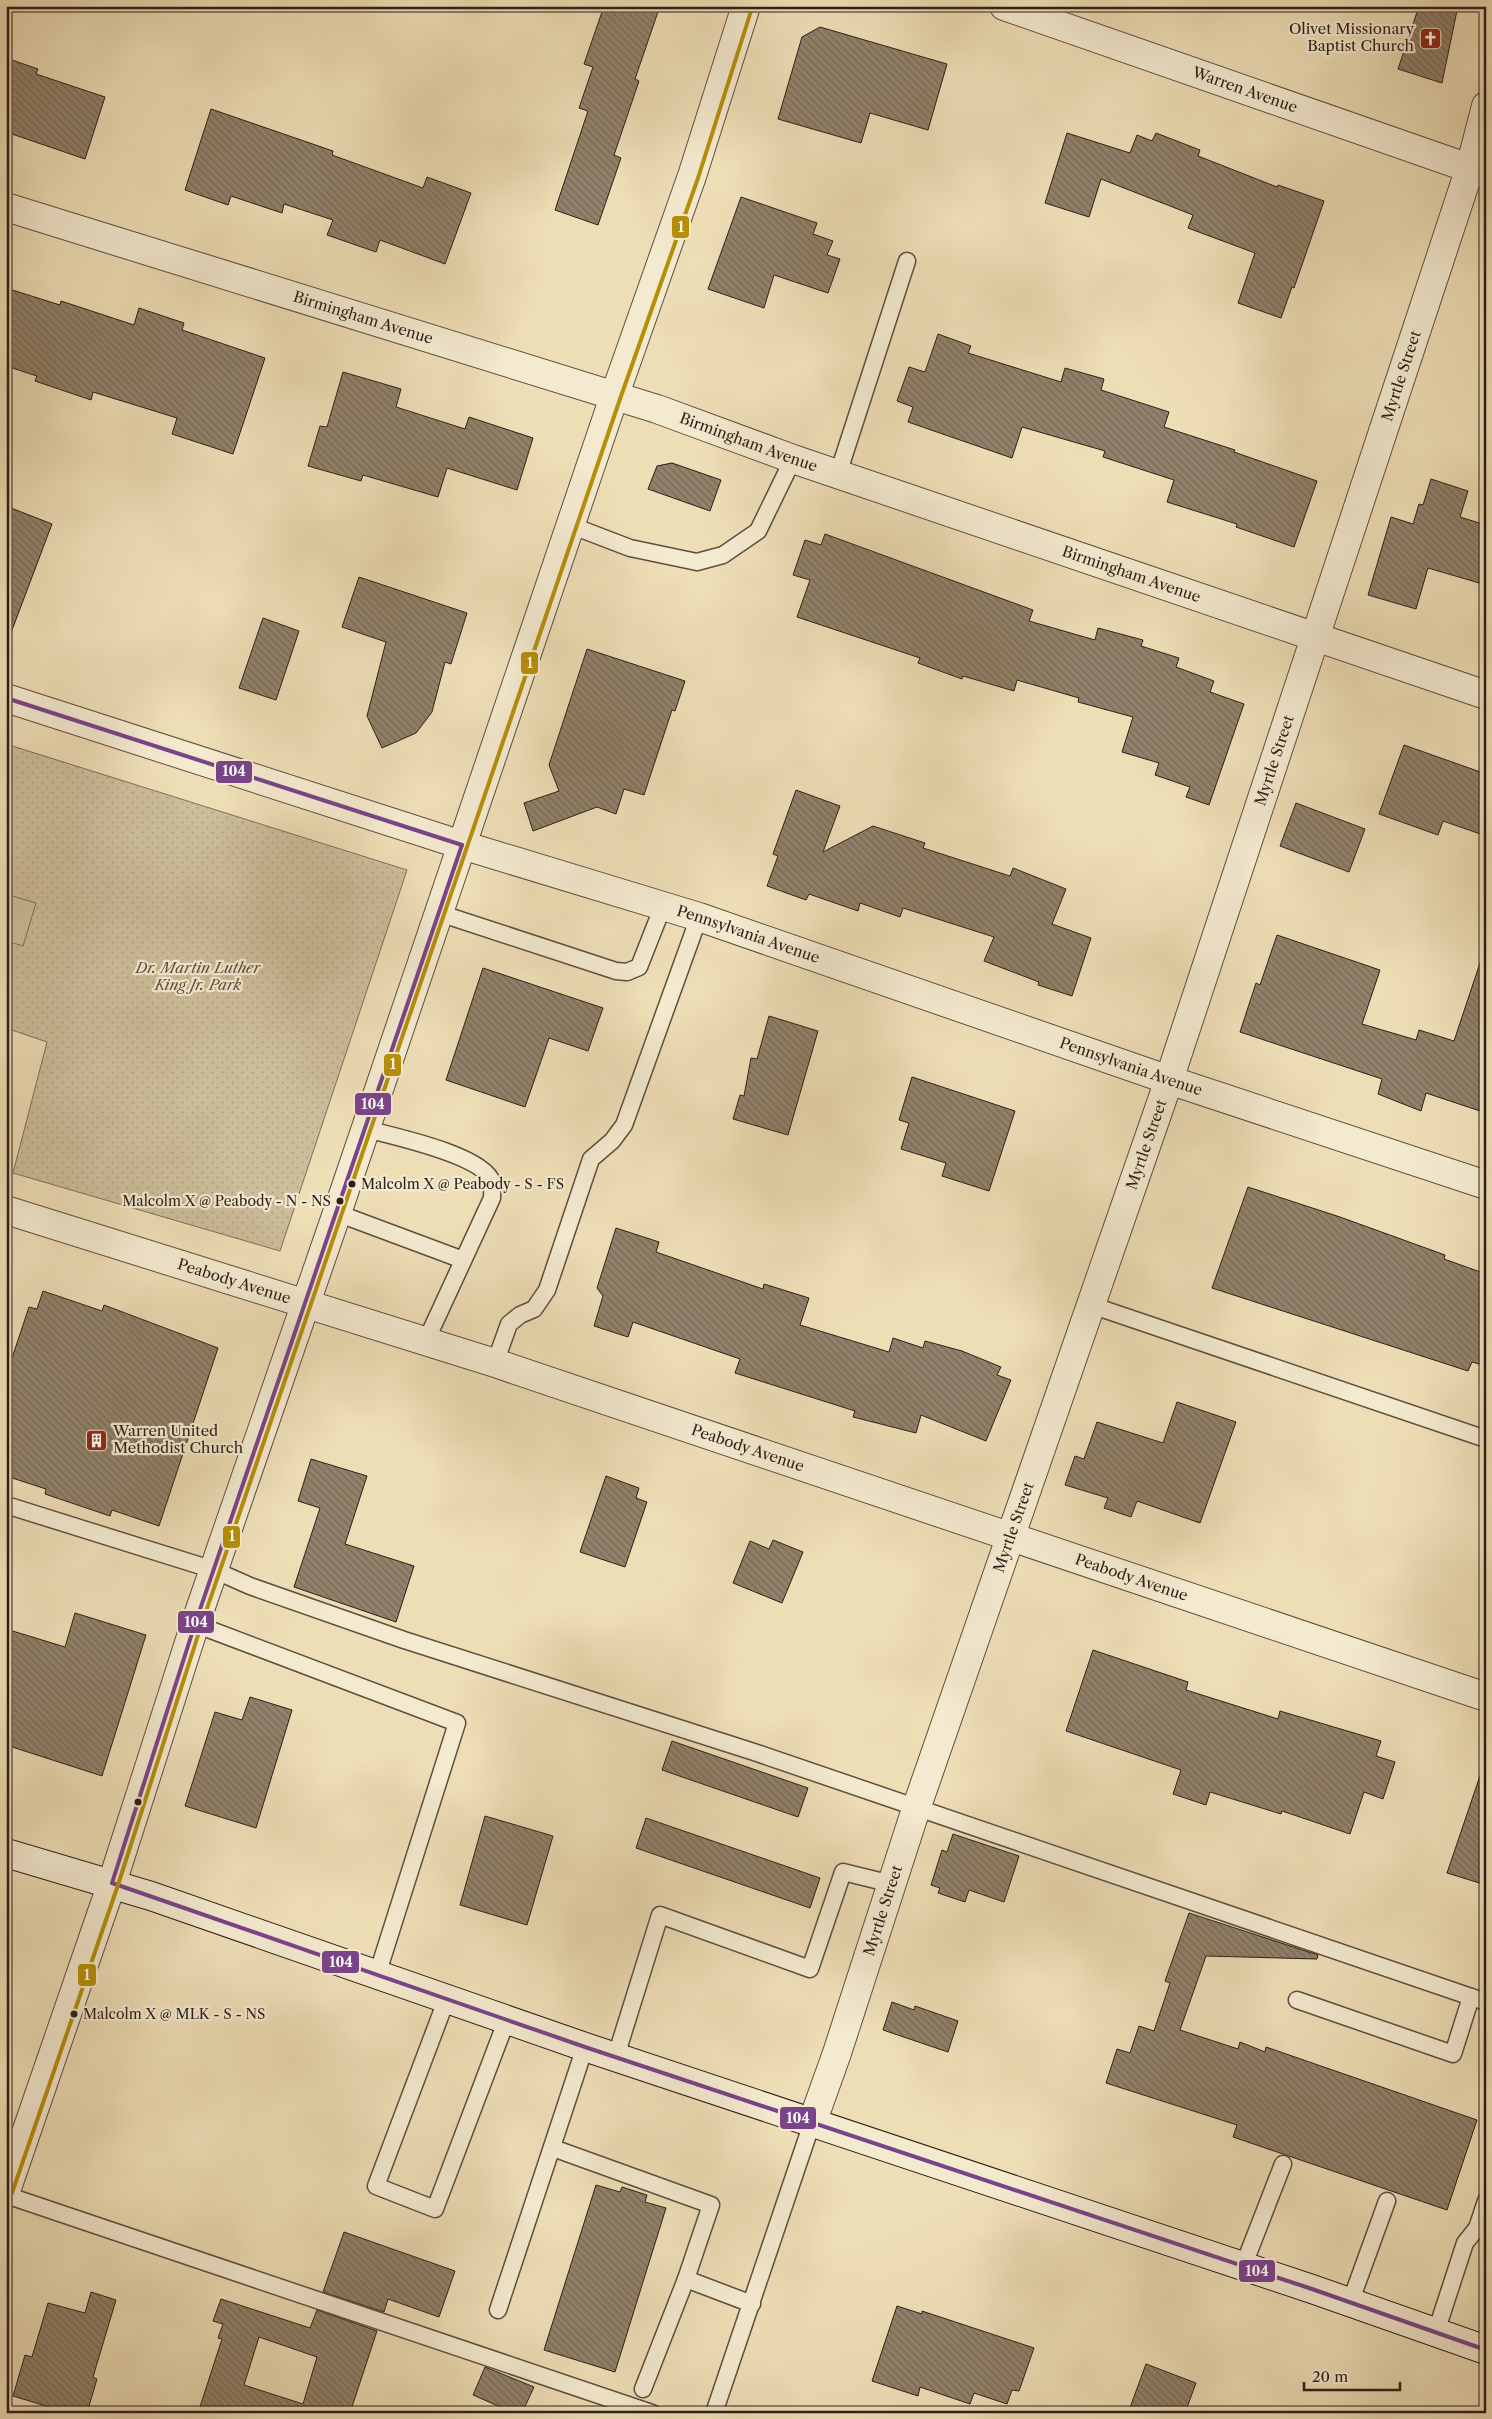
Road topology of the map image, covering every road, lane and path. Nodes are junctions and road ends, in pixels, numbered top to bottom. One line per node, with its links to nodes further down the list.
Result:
1 (746, 6): 7 (street)
2 (1004, 6): 4 (street, Warren Avenue)
3 (1486, 106): 4 (street, Myrtle Street)
4 (1478, 171): 11 (street, Myrtle Street)
5 (6, 207): 7 (street, Birmingham Avenue)
6 (907, 261): 9 (lane)
7 (614, 397): 8 (street, Birmingham Avenue); 10 (street)
8 (793, 459): 9 (street, Birmingham Avenue); 10 (lane)
9 (838, 474): 11 (street, Birmingham Avenue)
10 (570, 525): 14 (street)
11 (1314, 638): 12 (street, Birmingham Avenue); 18 (street, Myrtle Street)
12 (1486, 695)
13 (6, 698): 14 (street, Pennsylvania Avenue)
14 (462, 845): 15 (street, Pennsylvania Avenue); 16 (street)
15 (663, 906): 16 (lane); 17 (street, Pennsylvania Avenue)
16 (439, 913): 19 (street)
17 (698, 917): 18 (street, Pennsylvania Avenue); 27 (lane)
18 (1169, 1080): 20 (street, Pennsylvania Avenue); 25 (street, Myrtle Street)
19 (366, 1129): 22 (street); 23 (lane)
20 (1486, 1185)
21 (6, 1210): 24 (street, Peabody Avenue)
22 (337, 1213): 23 (lane); 24 (street)
23 (462, 1260): 26 (lane)
24 (305, 1302): 26 (street, Peabody Avenue); 31 (street)
25 (1091, 1305): 28 (lane); 30 (street, Myrtle Street)
26 (426, 1341): 27 (street, Peabody Avenue)
27 (495, 1363): 30 (street, Peabody Avenue)
28 (1486, 1439)
29 (6, 1505): 31 (lane)
30 (1010, 1536): 33 (street, Peabody Avenue); 34 (street, Myrtle Street)
31 (214, 1570): 32 (street); 34 (lane)
32 (195, 1624): 36 (street); 38 (lane)
33 (1486, 1697)
34 (916, 1809): 37 (street, Myrtle Street); 40 (lane)
35 (6, 1853): 36 (street)
36 (112, 1883): 38 (street); 48 (street)
37 (892, 1884): 44 (lane); 45 (street, Myrtle Street)
38 (377, 1975): 39 (street)
39 (447, 1998): 42 (street); 42 (lane)
40 (1478, 1999): 41 (lane)
41 (1297, 2000)
42 (507, 2018): 43 (street)
43 (585, 2047): 44 (street); 46 (lane)
44 (616, 2056): 45 (street)
45 (812, 2123): 52 (street); 55 (lane)
46 (553, 2148): 53 (lane); 56 (lane)
47 (1283, 2164): 52 (lane)
48 (6, 2191)
49 (6, 2195): 60 (lane)
50 (1386, 2201): 54 (lane)
51 (1486, 2201): 57 (lane)
52 (1243, 2267): 54 (street)
53 (686, 2279): 55 (lane); 59 (lane)
54 (1350, 2303): 57 (street)
55 (752, 2304): 61 (lane)
56 (498, 2310)
57 (1436, 2332): 58 (street)
58 (1486, 2350)
59 (643, 2389)
60 (652, 2413)
61 (714, 2413)

